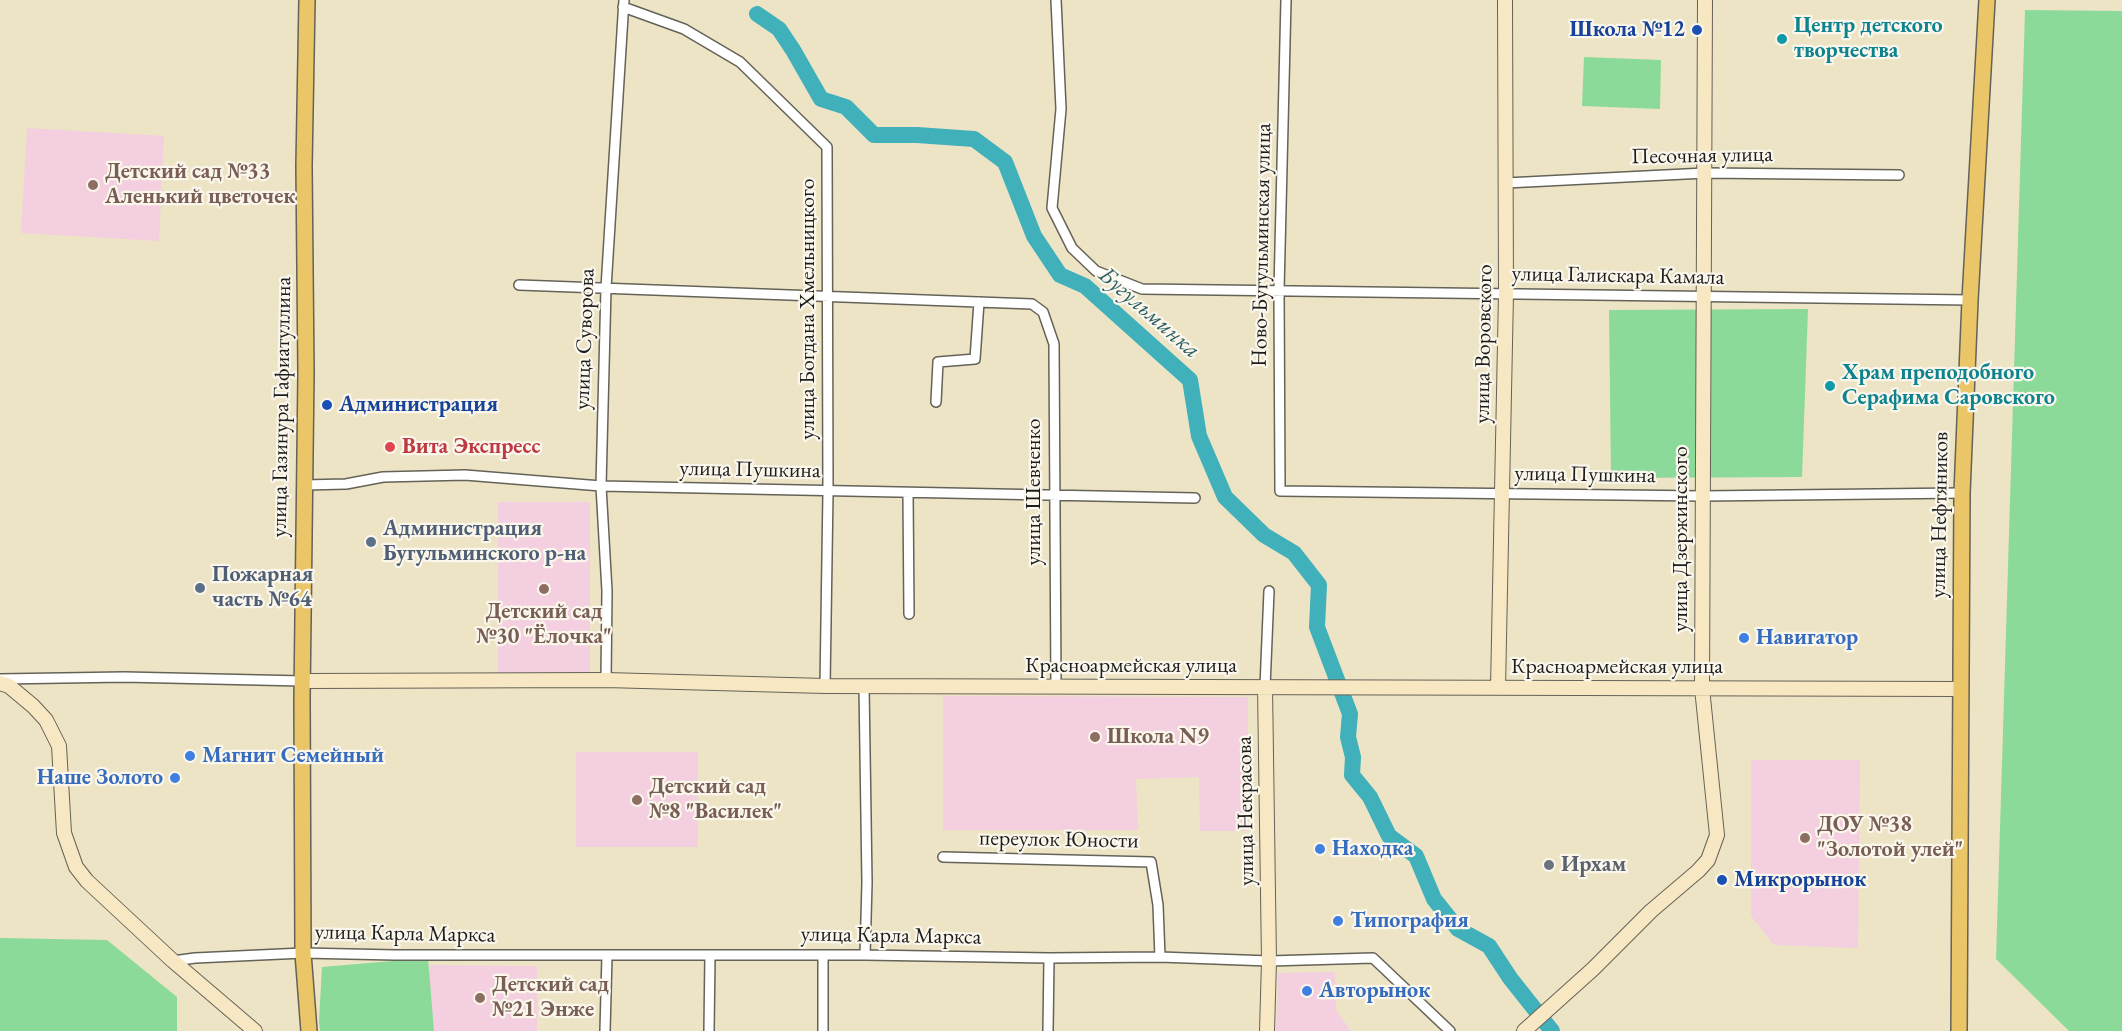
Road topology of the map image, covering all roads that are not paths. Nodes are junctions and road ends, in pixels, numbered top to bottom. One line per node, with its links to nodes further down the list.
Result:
1 (306, 0): 20 (main road, улица Газинура Гафиатуллина)
2 (1056, 0): 13 (street, улица Галискара Камала)
3 (1286, 0): 13 (street, Ново-Бугульминская улица)
4 (1505, 0): 10 (street, улица Воровского)
5 (1705, 0): 8 (street, улица Дзержинского)
6 (1987, 0): 17 (main road, улица Нефтяников)
7 (624, 4): 12 (street, улица Суворова); 15 (street, улица Богдана Хмельницкого)
8 (1705, 173): 9 (street, Песочная улица); 10 (street, Песочная улица); 16 (street, улица Дзержинского)
9 (1899, 175)
10 (1506, 183): 14 (street, улица Воровского)
11 (519, 285): 12 (street)
12 (606, 288): 15 (street); 21 (street, улица Суворова)
13 (1279, 290): 14 (street, улица Галискара Камала); 22 (street, Ново-Бугульминская улица)
14 (1506, 294): 16 (street, улица Галискара Камала); 26 (street, улица Воровского)
15 (828, 296): 18 (street); 23 (street, улица Богдана Хмельницкого)
16 (1704, 297): 17 (street, улица Галискара Камала); 28 (street, улица Дзержинского)
17 (1970, 300): 25 (main road, улица Нефтяников)
18 (979, 302): 19 (street); 27 (street, улица Шевченко)
19 (936, 402)
20 (304, 485): 21 (street, улица Пушкина); 34 (main road, улица Газинура Гафиатуллина)
21 (601, 486): 23 (street, улица Пушкина); 32 (street, улица Суворова)
22 (1280, 491): 26 (street, улица Пушкина)
23 (828, 492): 24 (street, улица Пушкина); 35 (street, улица Богдана Хмельницкого)
24 (908, 493): 27 (street, улица Пушкина); 31 (street)
25 (1962, 493): 28 (street, улица Пушкина); 41 (main road, улица Нефтяников)
26 (1503, 494): 28 (street, улица Пушкина); 39 (street, улица Воровского)
27 (1053, 496): 29 (street, улица Пушкина); 37 (street, улица Шевченко)
28 (1703, 496): 40 (street, улица Дзержинского)
29 (1195, 498)
30 (1269, 591): 38 (street, улица Некрасова)
31 (909, 615)
32 (606, 680): 34 (street, Красноармейская улица); 35 (street, Красноармейская улица)
33 (0, 681): 34 (street); 50 (street)
34 (303, 681): 43 (main road, улица Газинура Гафиатуллина)
35 (825, 686): 36 (street, Красноармейская улица)
36 (864, 686): 37 (street, Красноармейская улица); 47 (street)
37 (1056, 687): 38 (street, Красноармейская улица)
38 (1265, 687): 39 (street, Красноармейская улица); 51 (street, улица Некрасова)
39 (1498, 688): 40 (street, Красноармейская улица)
40 (1702, 688): 41 (street, Красноармейская улица); 60 (street, улица Дзержинского)
41 (1959, 689): 61 (main road, улица Нефтяников)
42 (943, 857): 48 (street, переулок Юности)
43 (303, 953): 44 (street, улица Карла Маркса); 50 (street, улица Карла Маркса); 53 (main road, улица Газинура Гафиатуллина)
44 (607, 955): 45 (street, улица Карла Маркса); 54 (street)
45 (710, 955): 46 (street, улица Карла Маркса); 55 (street)
46 (823, 955): 47 (street, улица Карла Маркса); 56 (street)
47 (865, 955): 49 (street, улица Карла Маркса)
48 (1160, 957): 49 (street, улица Карла Маркса); 51 (street, улица Карла Маркса)
49 (1049, 958): 57 (street)
50 (173, 961): 52 (street)
51 (1269, 961): 58 (street, улица Некрасова); 59 (street, улица Карла Маркса)
52 (255, 1031)
53 (309, 1031)
54 (605, 1031)
55 (709, 1031)
56 (823, 1031)
57 (1048, 1031)
58 (1266, 1031)
59 (1450, 1031)
60 (1524, 1031)
61 (1959, 1031)

